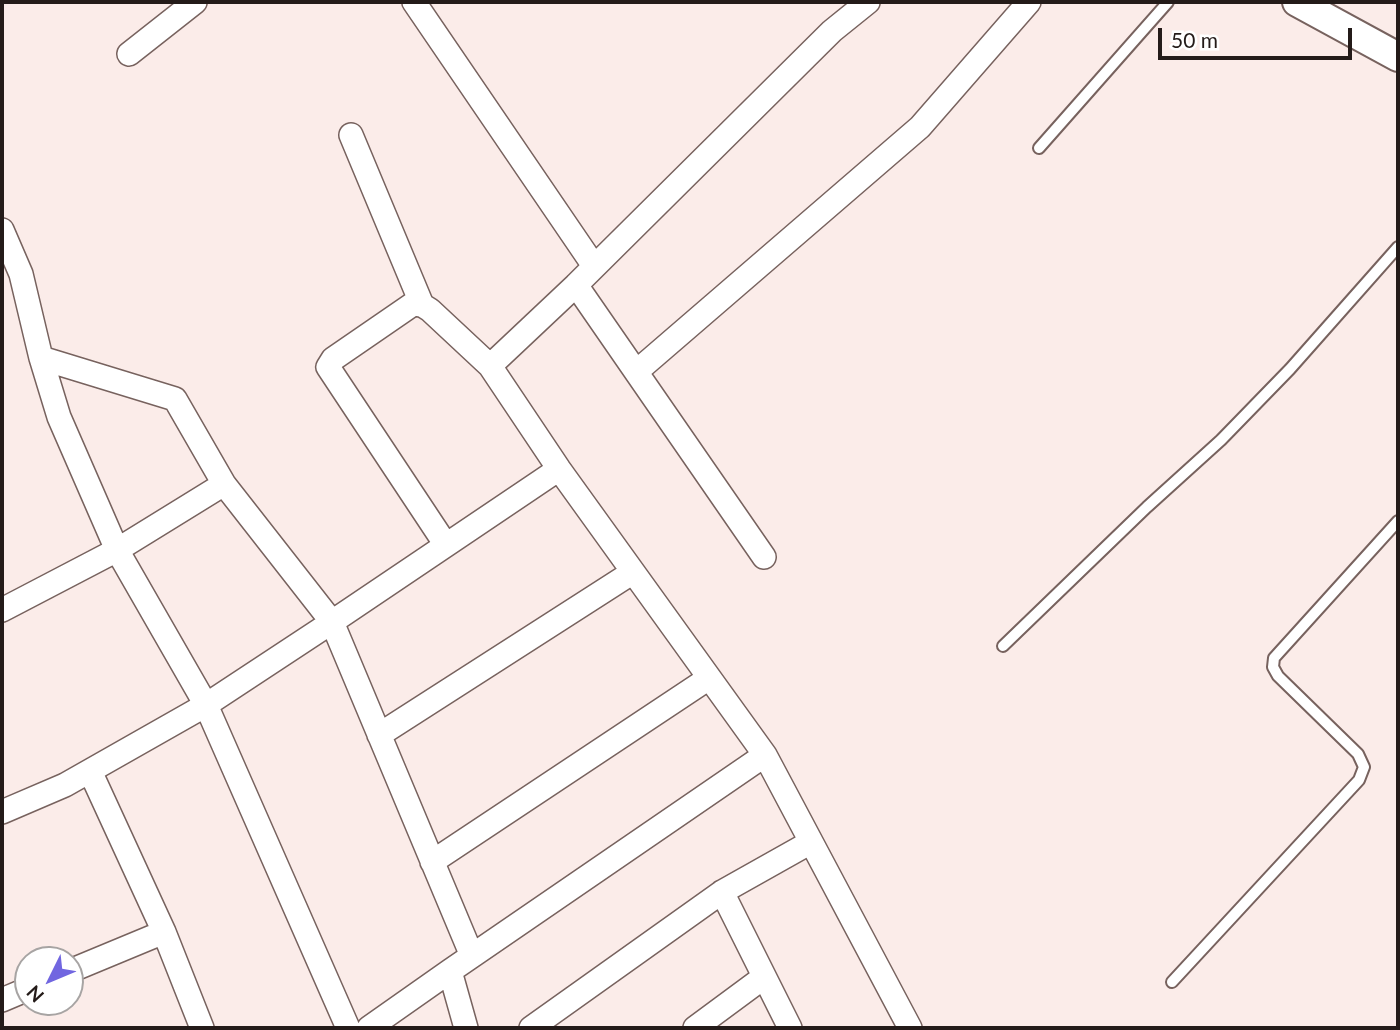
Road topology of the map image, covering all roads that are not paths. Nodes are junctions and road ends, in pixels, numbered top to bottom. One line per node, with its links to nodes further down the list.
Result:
1 (195, 2): 7 (street)
2 (414, 2): 13 (street)
3 (868, 2): 13 (street)
4 (1029, 2): 18 (street)
5 (1168, 2): 10 (lane)
6 (1297, 2): 8 (street)
7 (129, 54)
8 (1398, 57)
9 (351, 135): 15 (street)
10 (1039, 148)
11 (2, 230): 16 (street)
12 (1398, 247): 28 (lane)
13 (594, 266): 14 (street)
14 (576, 285): 17 (street); 18 (street)
15 (422, 305): 17 (street); 22 (street)
16 (41, 358): 20 (street); 23 (street)
17 (490, 366): 19 (street)
18 (636, 372): 24 (street)
19 (559, 469): 22 (street); 25 (street)
20 (224, 484): 23 (street); 27 (street)
21 (1398, 521): 43 (lane)
22 (446, 545): 27 (street)
23 (117, 550): 26 (street); 30 (street)
24 (764, 557)
25 (633, 572): 29 (street); 31 (street)
26 (2, 610)
27 (332, 622): 30 (street); 31 (street)
28 (1003, 646)
29 (709, 678): 32 (street); 36 (street)
30 (206, 705): 33 (street); 45 (street)
31 (379, 735): 36 (street)
32 (765, 755): 35 (street); 39 (street)
33 (90, 771): 34 (street); 38 (street)
34 (2, 812)
35 (811, 842): 37 (street); 51 (street)
36 (432, 862): 39 (street)
37 (722, 892): 42 (street); 48 (street)
38 (164, 932): 40 (street); 44 (street)
39 (471, 956): 41 (street)
40 (84, 965)
41 (450, 971): 46 (street); 47 (street)
42 (764, 978): 49 (street); 50 (street)
43 (1172, 982)
44 (202, 1028)
45 (348, 1028)
46 (369, 1028)
47 (466, 1028)
48 (531, 1028)
49 (695, 1028)
50 (790, 1028)
51 (910, 1028)

